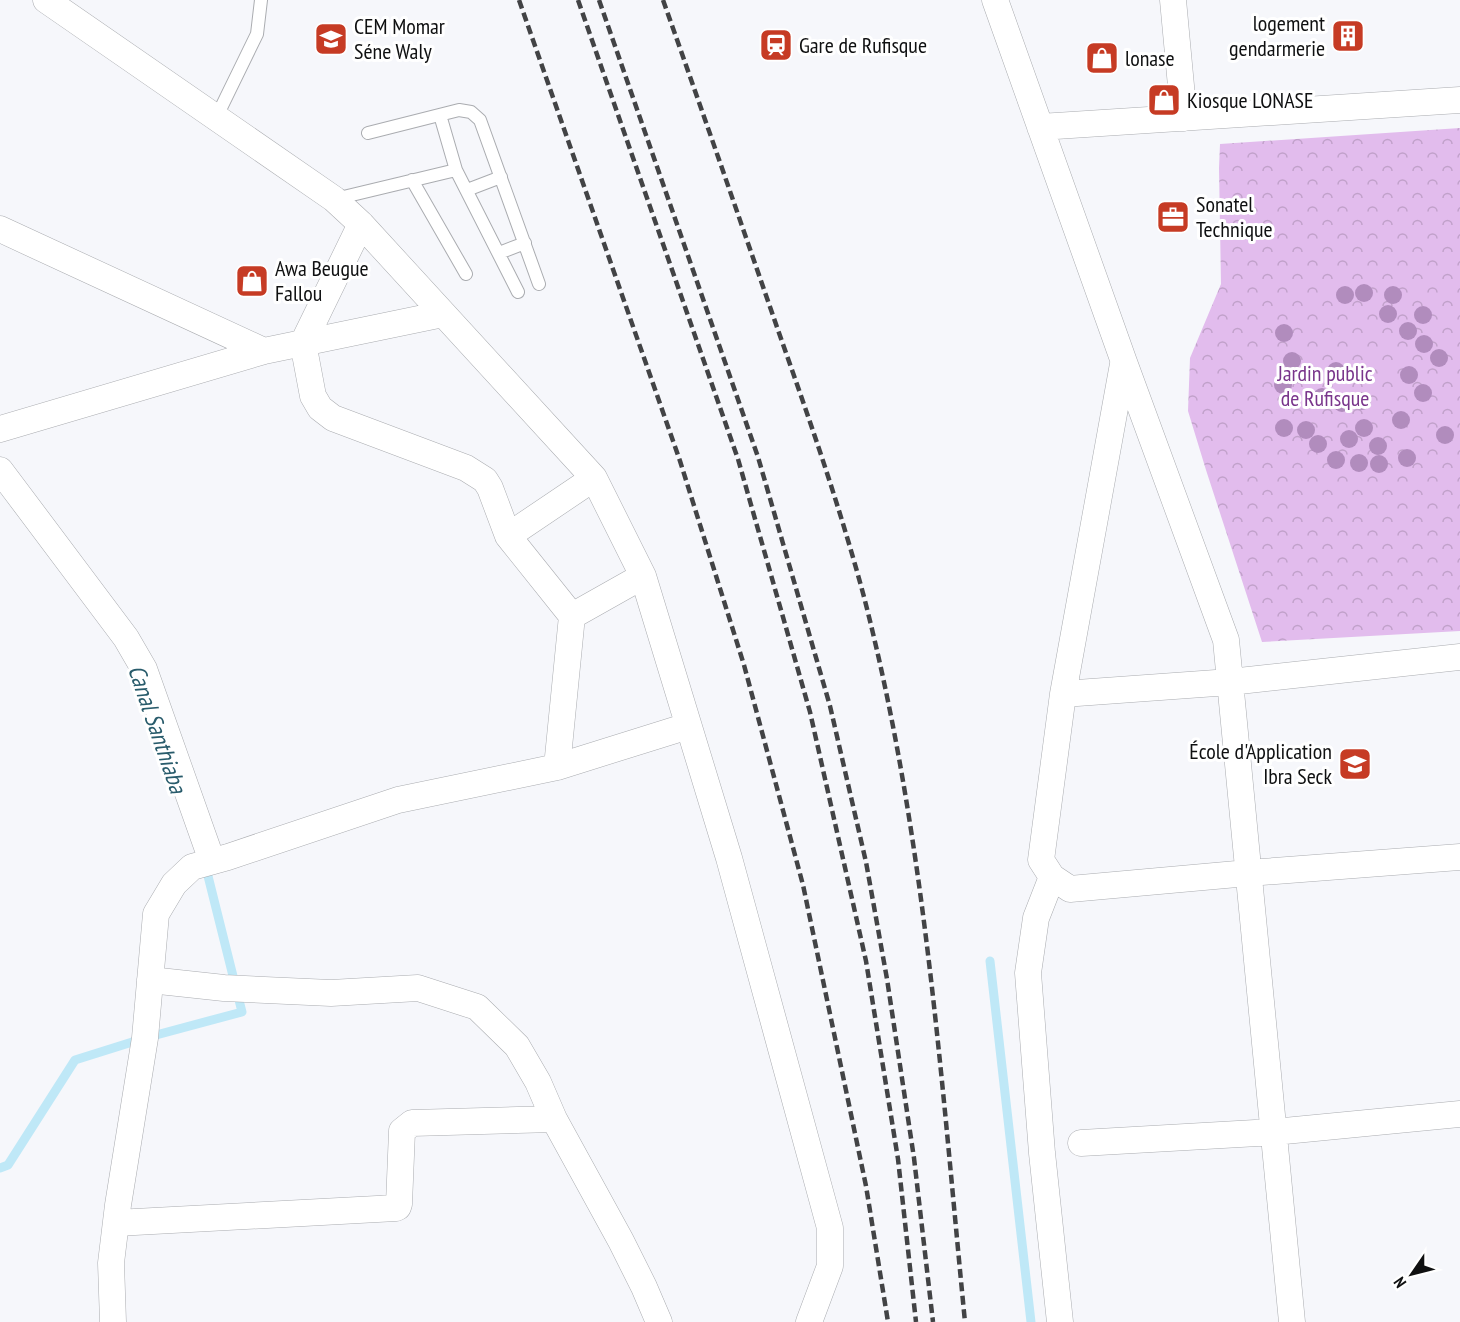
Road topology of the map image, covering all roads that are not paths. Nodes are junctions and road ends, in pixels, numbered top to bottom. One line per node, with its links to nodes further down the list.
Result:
1 (46, 0): 7 (street)
2 (261, 0): 7 (lane)
3 (995, 0): 9 (street)
4 (1173, 0): 8 (street)
5 (1460, 100): 8 (street)
6 (440, 115): 10 (lane); 11 (lane); 12 (lane)
7 (216, 118): 15 (street)
8 (1184, 118): 9 (street)
9 (1040, 128): 26 (street)
10 (368, 133)
11 (456, 170): 13 (lane); 14 (lane)
12 (501, 177): 14 (lane); 18 (lane)
13 (412, 180): 15 (lane); 20 (lane)
14 (467, 190): 19 (lane)
15 (334, 199): 16 (street)
16 (361, 224): 23 (street); 24 (street)
17 (0, 229): 25 (street)
18 (525, 243): 19 (lane); 21 (lane)
19 (499, 253): 22 (lane)
20 (466, 274)
21 (539, 284)
22 (518, 292)
23 (442, 314): 24 (street); 29 (street)
24 (303, 343): 25 (street); 30 (street)
25 (264, 351): 27 (street)
26 (1124, 362): 34 (street); 35 (street)
27 (0, 429)
28 (0, 470): 39 (street)
29 (594, 478): 30 (street); 31 (street)
30 (508, 536): 32 (street)
31 (643, 576): 32 (street); 36 (street)
32 (572, 616): 37 (street)
33 (1460, 657): 34 (street)
34 (1230, 682): 35 (street); 40 (street)
35 (1063, 694): 41 (street)
36 (688, 726): 37 (street); 50 (street)
37 (557, 767): 39 (street)
38 (1460, 857): 40 (street)
39 (212, 861): 42 (street)
40 (1248, 873): 41 (street); 45 (street)
41 (1052, 877): 51 (street)
42 (150, 980): 44 (street); 47 (street)
43 (1460, 1114): 45 (street)
44 (554, 1119): 47 (street); 49 (street)
45 (1274, 1132): 46 (street); 52 (street)
46 (1081, 1143)
47 (116, 1223): 48 (street)
48 (113, 1322)
49 (659, 1322)
50 (809, 1322)
51 (1060, 1322)
52 (1292, 1322)

